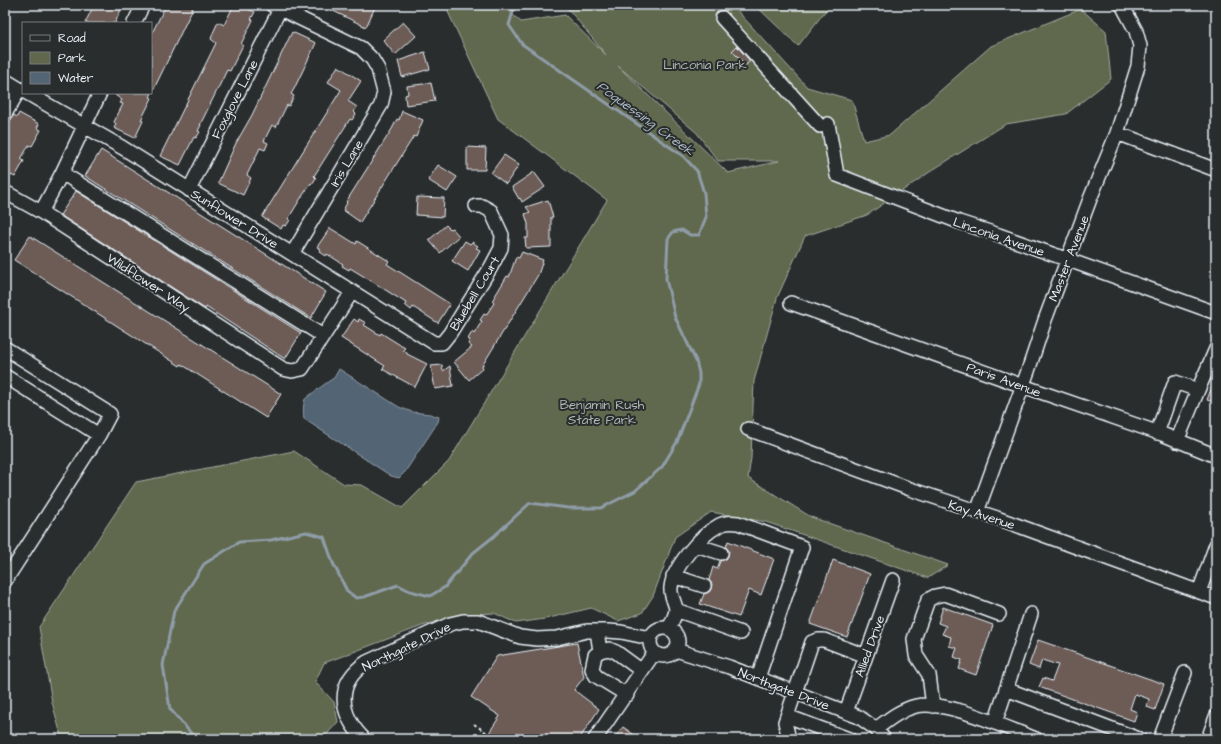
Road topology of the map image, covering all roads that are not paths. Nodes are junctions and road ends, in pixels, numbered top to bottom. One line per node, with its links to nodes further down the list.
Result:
1 (143, 5): 5 (street)
2 (1122, 5): 13 (street, Master Avenue)
3 (276, 7): 16 (street, Foxglove Lane); 20 (street, Iris Lane)
4 (722, 18): 21 (street, Linconia Avenue)
5 (134, 22)
6 (5, 80): 7 (street, Sunflower Drive)
7 (22, 90)
8 (22, 92): 11 (street)
9 (28, 94): 12 (street, Sunflower Drive)
10 (100, 94): 12 (street)
11 (5, 114)
12 (84, 126): 15 (street); 16 (street, Sunflower Drive)
13 (1117, 133): 14 (street); 21 (street, Master Avenue)
14 (1216, 170)
15 (62, 173): 19 (street); 25 (street)
16 (189, 190): 20 (street, Sunflower Drive)
17 (5, 192): 19 (street, Wildflower Way)
18 (476, 206): 26 (street, Bluebell Court)
19 (41, 212): 25 (street, Wildflower Way)
20 (292, 254): 22 (street, Sunflower Drive)
21 (1068, 260): 24 (street, Linconia Avenue); 30 (street, Master Avenue)
22 (352, 292): 25 (street); 26 (street, Sunflower Drive)
23 (791, 303): 30 (street, Paris Avenue)
24 (1216, 313)
25 (323, 336)
26 (442, 343)
27 (5, 348): 34 (street)
28 (1216, 349): 31 (street)
29 (5, 376): 34 (street)
30 (1023, 386): 33 (street, Paris Avenue); 37 (street, Master Avenue)
31 (1198, 390): 33 (street); 35 (street)
32 (748, 429): 37 (street, Kay Avenue)
33 (1157, 433): 35 (street, Paris Avenue)
34 (99, 435): 43 (street)
35 (1177, 441): 36 (street, Paris Avenue)
36 (1216, 456)
37 (977, 512): 45 (street, Kay Avenue)
38 (1216, 544): 45 (street)
39 (696, 545): 40 (street); 41 (street); 60 (street)
40 (721, 553)
41 (673, 576): 44 (street); 47 (street)
42 (893, 580): 57 (street, Allied Drive)
43 (5, 581)
44 (704, 586)
45 (1199, 592): 46 (street, Kay Avenue)
46 (1216, 598)
47 (676, 610): 50 (street); 52 (street)
48 (999, 614): 64 (street)
49 (1031, 614): 61 (street)
50 (669, 629): 53 (street); 54 (street)
51 (597, 631): 53 (street, Northgate Drive); 55 (street); 70 (street, Northgate Drive)
52 (741, 632)
53 (650, 638): 56 (street)
54 (676, 650): 56 (street); 60 (street, Northgate Drive)
55 (600, 651): 58 (street); 63 (street)
56 (654, 654): 58 (street)
57 (866, 656): 62 (street); 65 (street, Allied Drive)
58 (642, 671): 63 (street)
59 (1185, 673): 76 (street)
60 (758, 678): 62 (street, Northgate Drive)
61 (1006, 689): 68 (street); 75 (street)
62 (796, 692): 65 (street, Northgate Drive); 66 (street)
63 (627, 694): 71 (street)
64 (933, 706): 68 (street); 69 (street)
65 (846, 712): 69 (street, Northgate Drive)
66 (787, 716): 72 (street); 73 (street)
67 (1216, 717): 77 (street)
68 (995, 723): 74 (street)
69 (880, 734)
70 (364, 739)
71 (595, 739)
72 (789, 739)
73 (849, 739)
74 (1036, 739)
75 (1139, 739)
76 (1160, 739)
77 (1208, 739)

